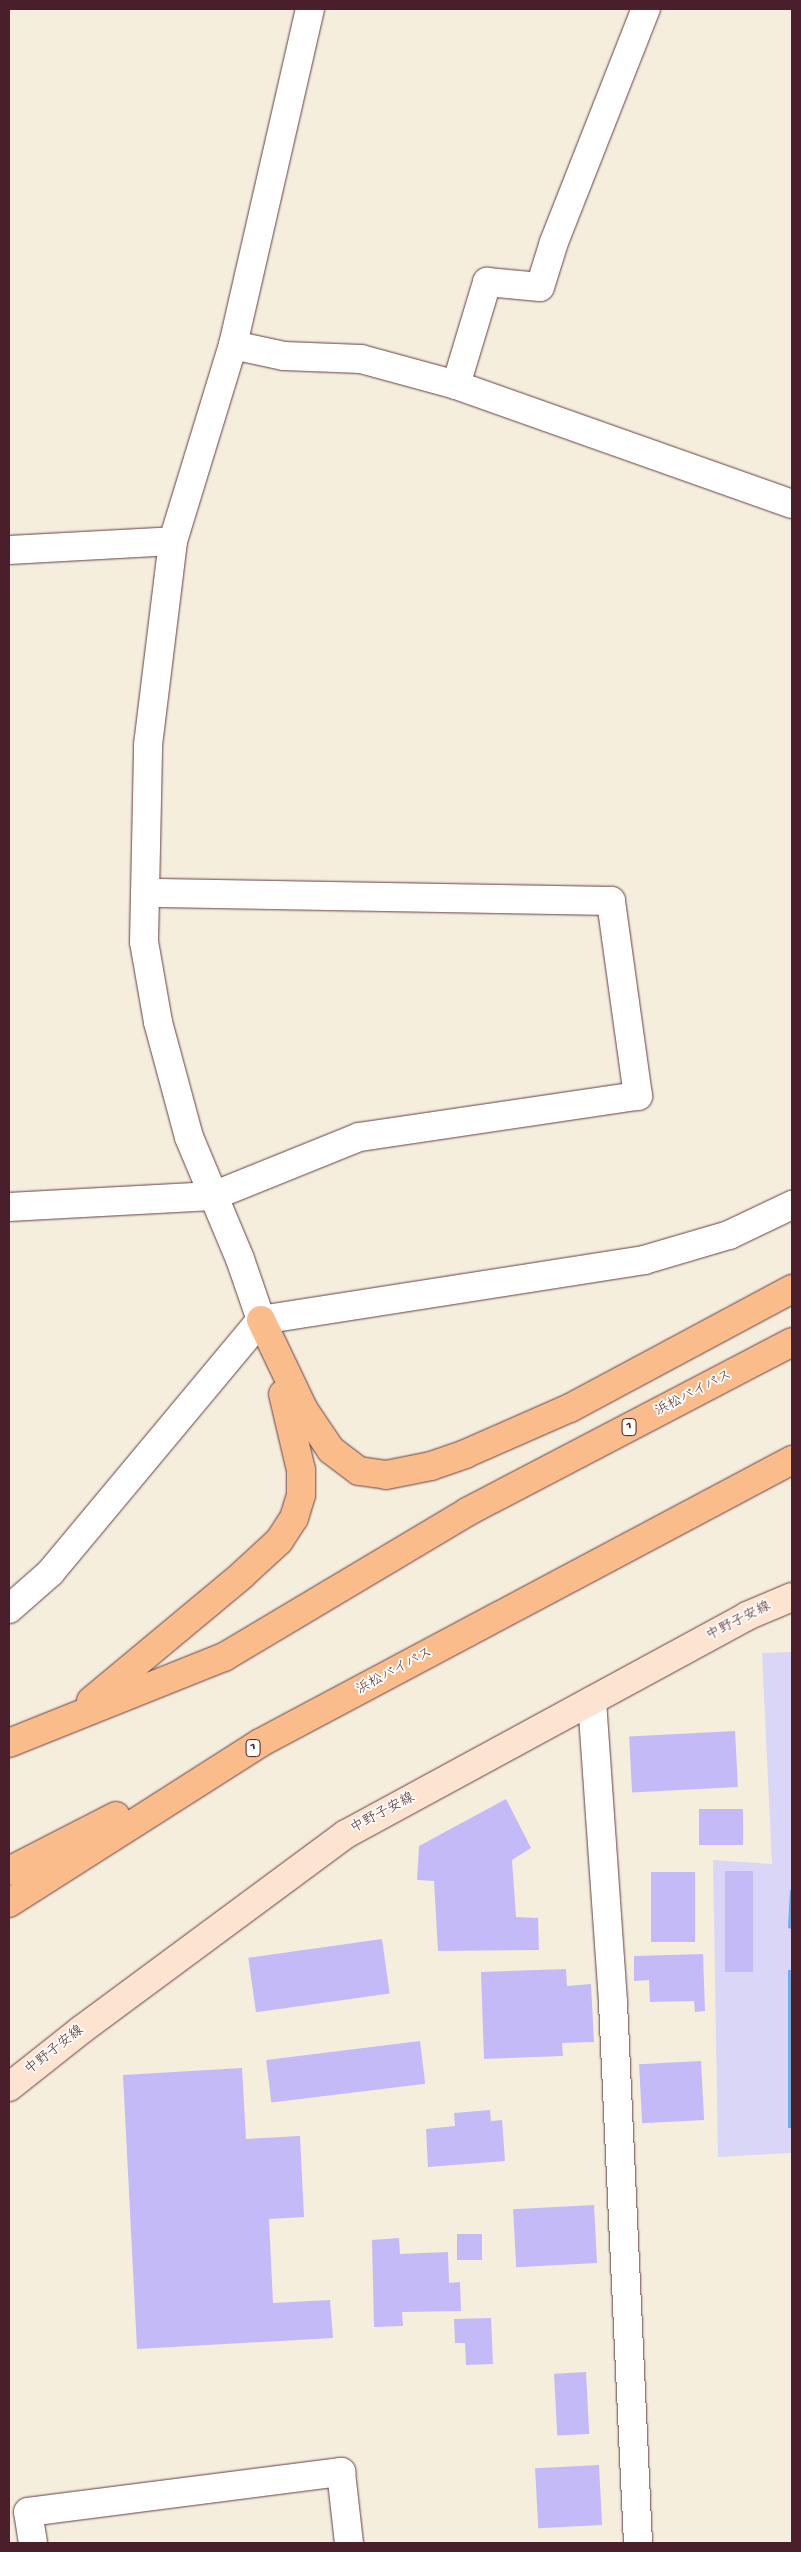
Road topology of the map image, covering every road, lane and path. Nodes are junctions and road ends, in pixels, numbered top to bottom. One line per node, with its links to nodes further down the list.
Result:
1 (310, 9): 3 (street)
2 (646, 9): 4 (street)
3 (233, 345): 4 (street); 6 (street)
4 (456, 385): 5 (street)
5 (792, 504)
6 (173, 540): 7 (street); 8 (street)
7 (9, 550)
8 (145, 893): 9 (street); 9 (street)
9 (213, 1196): 11 (street); 13 (street)
10 (792, 1205): 13 (street)
11 (9, 1207)
12 (792, 1288): 13 (highway)
13 (262, 1320): 17 (street); 19 (highway)
14 (792, 1342): 19 (highway, 浜松バイパス / 1)
15 (792, 1460): 21 (highway, 浜松バイパス / 1)
16 (792, 1597): 18 (main road, 中野子安線)
17 (9, 1609)
18 (592, 1701): 25 (main road, 中野子安線); 28 (street)
19 (72, 1716): 20 (highway, 浜松バイパス / 1); 22 (highway, 1)
20 (9, 1743)
21 (260, 1743): 23 (highway); 24 (highway, 浜松バイパス / 1)
22 (9, 1756)
23 (9, 1871)
24 (9, 1903)
25 (9, 2087)
26 (33, 2543): 27 (street)
27 (349, 2543)
28 (638, 2543)

